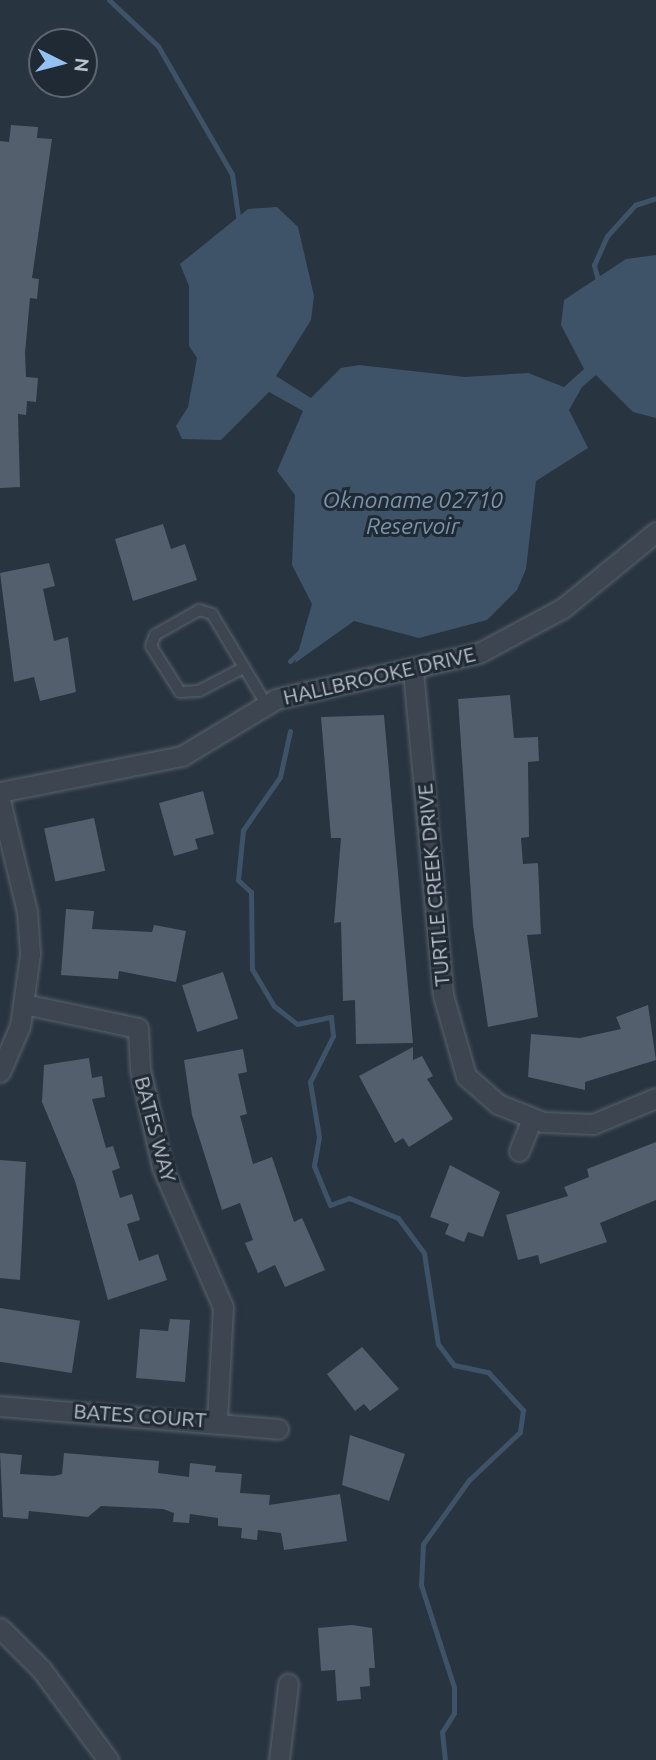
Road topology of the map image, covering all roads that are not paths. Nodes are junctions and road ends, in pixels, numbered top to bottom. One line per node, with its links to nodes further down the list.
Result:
1 (656, 532): 3 (street, HALLBROOKE DRIVE)
2 (241, 669): 2 (lane); 4 (lane)
3 (414, 671): 4 (street, HALLBROOKE DRIVE); 10 (street, TURTLE CREEK DRIVE)
4 (266, 704): 5 (street, HALLBROOKE DRIVE)
5 (0, 792)
6 (0, 800): 7 (street)
7 (24, 1004): 8 (street); 13 (street, BATES WAY)
8 (0, 1072)
9 (656, 1098): 10 (street)
10 (532, 1119): 11 (street)
11 (519, 1151)
12 (0, 1406): 13 (street, BATES COURT)
13 (216, 1420): 14 (street, BATES COURT)
14 (278, 1429)
15 (0, 1628): 17 (street)
16 (288, 1684): 18 (street)
17 (108, 1760)
18 (279, 1760)

